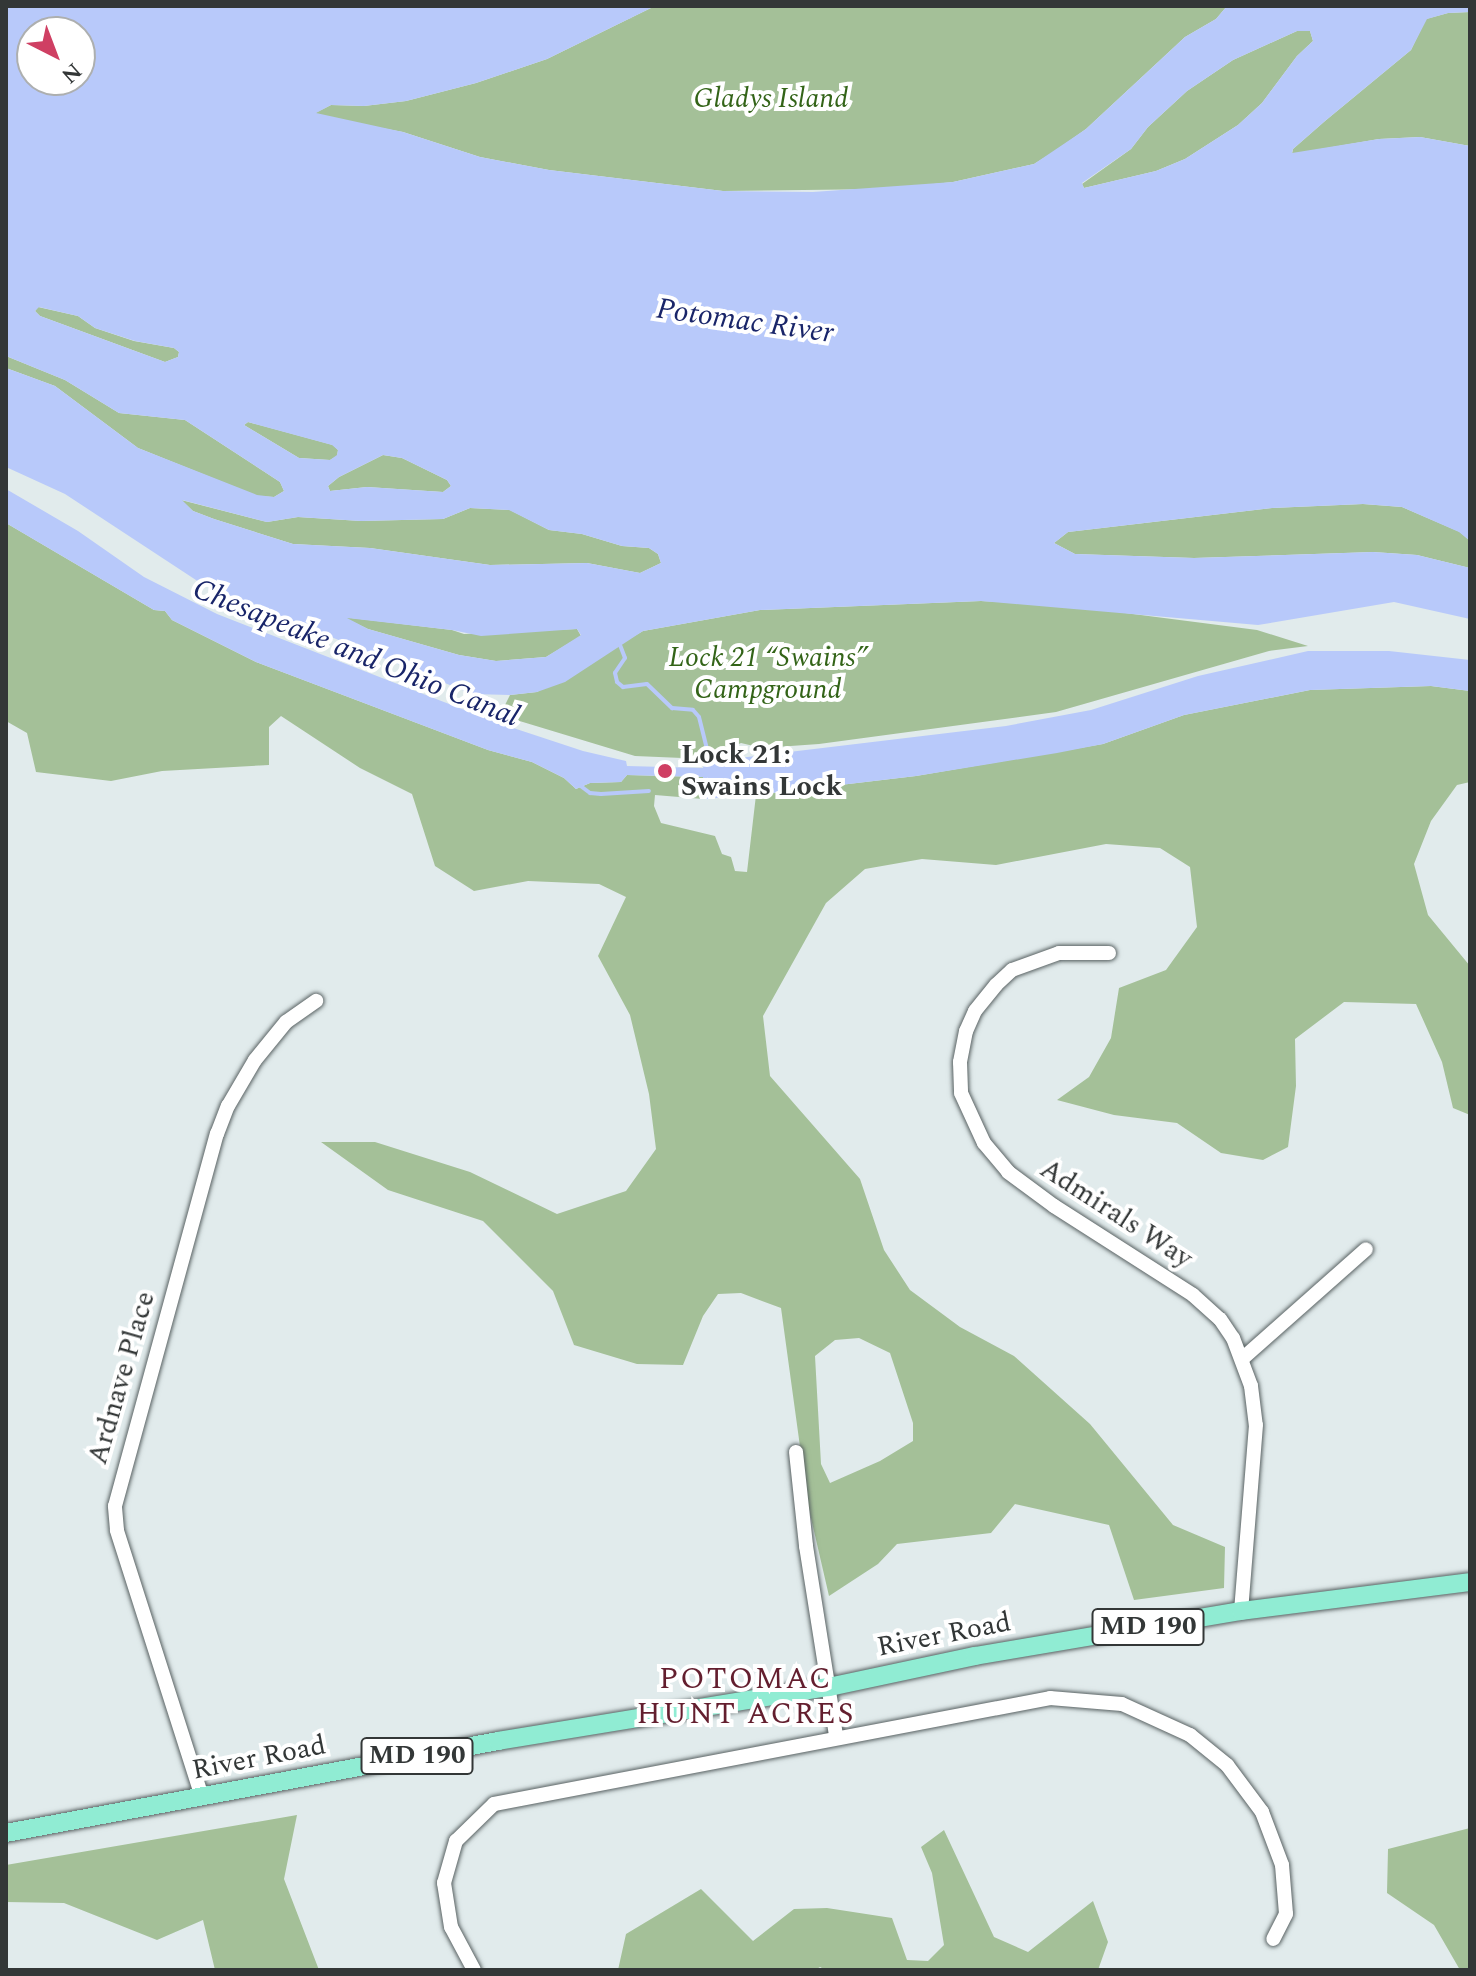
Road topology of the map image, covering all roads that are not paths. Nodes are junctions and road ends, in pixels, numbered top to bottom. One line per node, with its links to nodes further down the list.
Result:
1 (1109, 953): 4 (street, Admirals Way)
2 (316, 1001): 10 (street, Ardnave Place)
3 (1366, 1249): 4 (street)
4 (1243, 1358): 7 (street, Admirals Way)
5 (796, 1452): 8 (street)
6 (1470, 1582): 7 (main road, River Road / MD 190)
7 (1241, 1611): 8 (main road, River Road / MD 190)
8 (829, 1687): 9 (street); 10 (main road, River Road / MD 190)
9 (836, 1736): 12 (street); 13 (street)
10 (202, 1797): 11 (main road, River Road / MD 190)
11 (6, 1833)
12 (1273, 1939)
13 (474, 1970)

